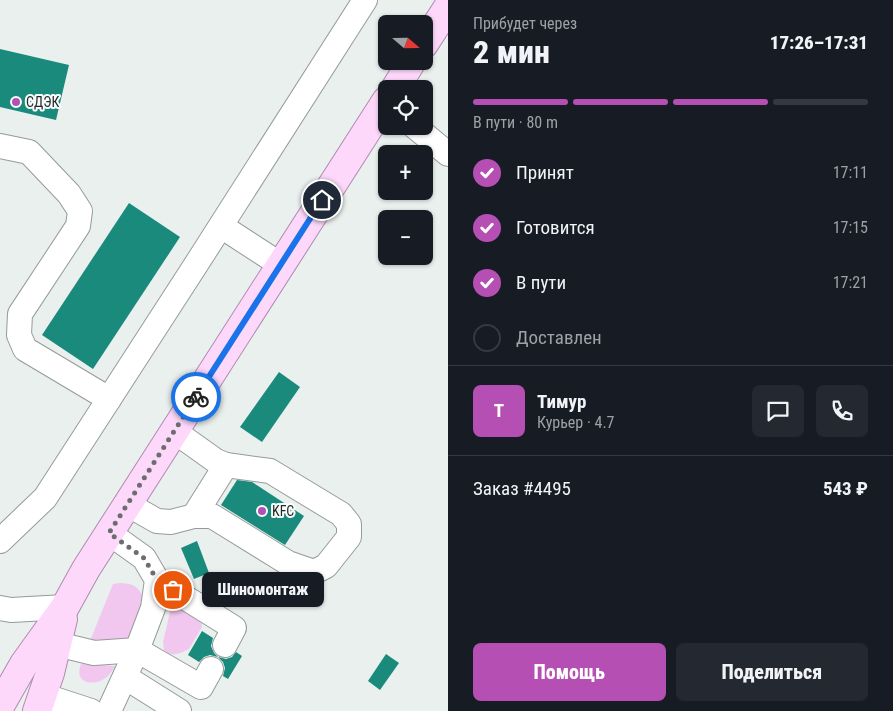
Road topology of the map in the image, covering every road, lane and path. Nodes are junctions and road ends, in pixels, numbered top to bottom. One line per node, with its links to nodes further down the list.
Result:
1 (365, 0): 8 (street)
2 (448, 7): 3 (main road)
3 (433, 30)
4 (378, 115): 9 (main road)
5 (425, 135): 7 (street)
6 (0, 146): 10 (street)
7 (448, 154)
8 (221, 226): 9 (street); 10 (street)
9 (281, 265): 11 (main road)
10 (109, 399): 16 (street)
11 (174, 431): 12 (street); 13 (main road)
12 (226, 465): 14 (street); 14 (street)
13 (127, 504): 14 (street); 15 (main road)
14 (194, 516)
15 (109, 533): 17 (street); 18 (main road)
16 (0, 541)
17 (157, 580): 21 (street); 22 (street)
18 (65, 607): 19 (street); 20 (main road); 26 (main road)
19 (0, 608)
20 (57, 644): 22 (street); 25 (main road)
21 (225, 645)
22 (138, 650): 23 (street); 24 (street)
23 (211, 669)
24 (126, 677): 28 (street); 29 (street)
25 (40, 703): 27 (street)
26 (0, 706)
27 (91, 711)
28 (109, 711)
29 (179, 711)

